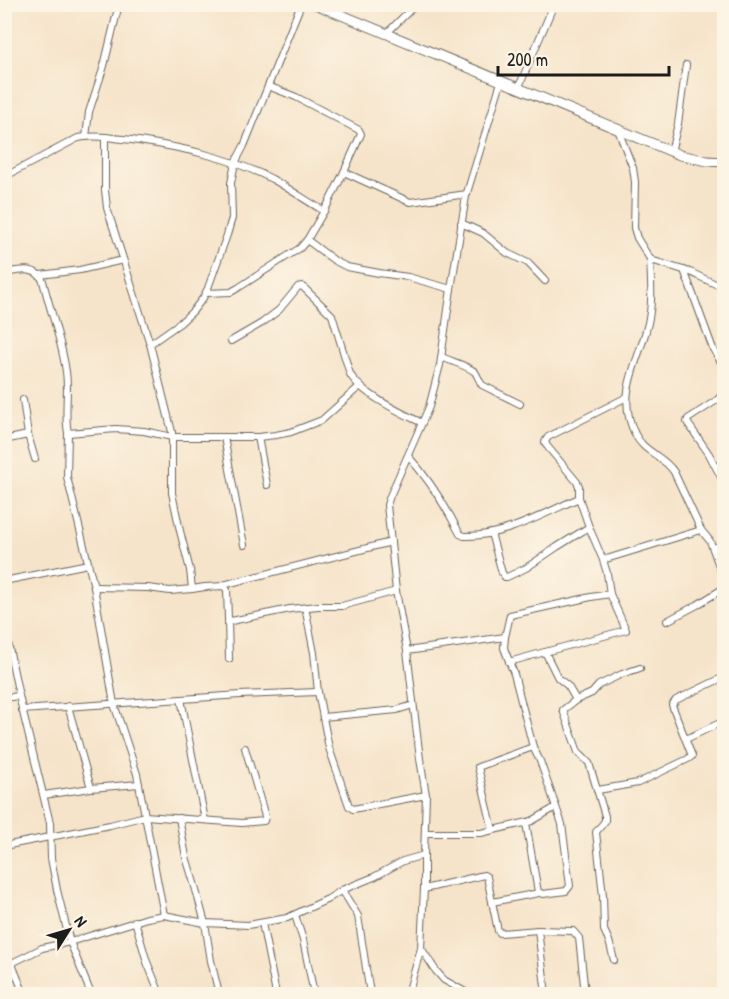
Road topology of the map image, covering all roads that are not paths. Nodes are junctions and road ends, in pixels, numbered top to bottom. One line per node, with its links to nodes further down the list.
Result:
1 (118, 4): 12 (street)
2 (301, 4): 9 (street)
3 (416, 4): 6 (street)
4 (554, 4): 10 (street)
5 (319, 5): 6 (main road)
6 (386, 34): 8 (main road)
7 (686, 65): 14 (street)
8 (501, 82): 10 (main road); 19 (street)
9 (268, 86): 16 (street); 17 (street)
10 (518, 89): 11 (main road)
11 (618, 129): 14 (main road); 23 (street)
12 (86, 137): 13 (street); 18 (street)
13 (105, 138): 16 (street); 24 (street)
14 (671, 152): 15 (main road)
15 (724, 162)
16 (235, 163): 20 (street); 31 (street)
17 (344, 172): 19 (street); 20 (street)
18 (4, 177)
19 (467, 194): 21 (street)
20 (324, 210): 22 (street)
21 (461, 223): 28 (street); 30 (street)
22 (307, 240): 30 (street); 31 (street)
23 (651, 259): 25 (street); 38 (street)
24 (123, 260): 27 (street); 33 (street)
25 (684, 270): 29 (street); 35 (street)
26 (4, 273): 27 (street)
27 (40, 275): 42 (street)
28 (545, 281)
29 (724, 288)
30 (451, 289): 34 (street)
31 (206, 293): 33 (street)
32 (231, 341): 36 (street)
33 (150, 344): 44 (street)
34 (441, 357): 40 (street); 41 (street)
35 (724, 367)
36 (360, 386): 41 (street); 46 (street)
37 (724, 393): 50 (street)
38 (627, 397): 52 (street); 54 (street)
39 (22, 400): 43 (street)
40 (520, 404)
41 (422, 423): 48 (street)
42 (68, 433): 44 (street); 61 (street)
43 (28, 435): 47 (street); 49 (street)
44 (172, 437): 45 (street); 67 (street)
45 (224, 437): 46 (street); 58 (street)
46 (258, 437): 51 (street)
47 (4, 440)
48 (408, 456): 55 (street); 56 (street)
49 (35, 459)
50 (724, 483)
51 (267, 485)
52 (579, 498): 53 (street); 55 (street)
53 (589, 527): 55 (street); 60 (street)
54 (701, 530): 59 (street); 60 (street)
55 (491, 533)
56 (391, 542): 64 (street); 68 (street)
57 (724, 544): 59 (street)
58 (244, 545)
59 (713, 548): 62 (street)
60 (603, 560): 69 (street)
61 (88, 564): 63 (street); 65 (street)
62 (724, 580)
63 (4, 581)
64 (223, 585): 67 (street); 71 (street)
65 (94, 587): 67 (street); 86 (street)
66 (724, 588): 72 (street)
67 (192, 589)
68 (396, 591): 70 (street); 75 (street)
69 (610, 594): 74 (street); 76 (street)
70 (305, 607): 71 (street); 81 (street)
71 (228, 619): 77 (street)
72 (667, 621)
73 (4, 624): 82 (street)
74 (505, 637): 75 (street); 78 (street)
75 (407, 651): 87 (street)
76 (545, 652): 78 (street); 85 (street)
77 (229, 659)
78 (509, 662): 93 (street)
79 (640, 668): 85 (street)
80 (724, 677): 92 (street)
81 (318, 692): 84 (street); 90 (street)
82 (19, 696): 83 (street); 89 (street)
83 (4, 698)
84 (181, 699): 86 (street); 103 (street)
85 (576, 700): 97 (street)
86 (114, 704): 88 (street); 95 (street)
87 (413, 705): 90 (street); 99 (street)
88 (68, 706): 89 (street); 96 (street)
89 (22, 710): 98 (street)
90 (323, 717): 99 (street)
91 (724, 721): 92 (street)
92 (686, 740): 97 (street)
93 (533, 747): 100 (street); 105 (street)
94 (245, 748): 103 (street)
95 (139, 784): 96 (street); 101 (street)
96 (91, 788): 98 (street)
97 (598, 790): 123 (street)
98 (44, 795): 107 (street)
99 (426, 795): 106 (street)
100 (556, 807): 104 (street); 112 (street)
101 (145, 816): 102 (street); 107 (street); 114 (street)
102 (179, 818): 103 (street); 117 (street)
103 (205, 820)
104 (526, 822): 105 (street); 112 (street)
105 (493, 830): 106 (street)
106 (425, 833): 109 (street)
107 (51, 837): 108 (street); 120 (street)
108 (4, 846)
109 (424, 855): 110 (street); 111 (street)
110 (424, 889): 113 (street); 121 (street)
111 (342, 890): 115 (street); 131 (street)
112 (539, 893): 113 (street)
113 (492, 902): 119 (street)
114 (164, 915): 116 (street); 117 (street)
115 (295, 915): 118 (street); 130 (street)
116 (135, 921): 120 (street); 127 (street)
117 (205, 923): 118 (street); 128 (street)
118 (262, 923): 129 (street)
119 (538, 930): 134 (street); 135 (street)
120 (70, 942): 124 (street); 126 (street)
121 (421, 948): 132 (street); 133 (street)
122 (4, 957): 124 (street)
123 (614, 960)
124 (9, 965): 125 (street)
125 (24, 994)
126 (91, 994)
127 (160, 994)
128 (219, 994)
129 (276, 994)
130 (314, 994)
131 (370, 994)
132 (408, 994)
133 (469, 994)
134 (546, 994)
135 (585, 994)

